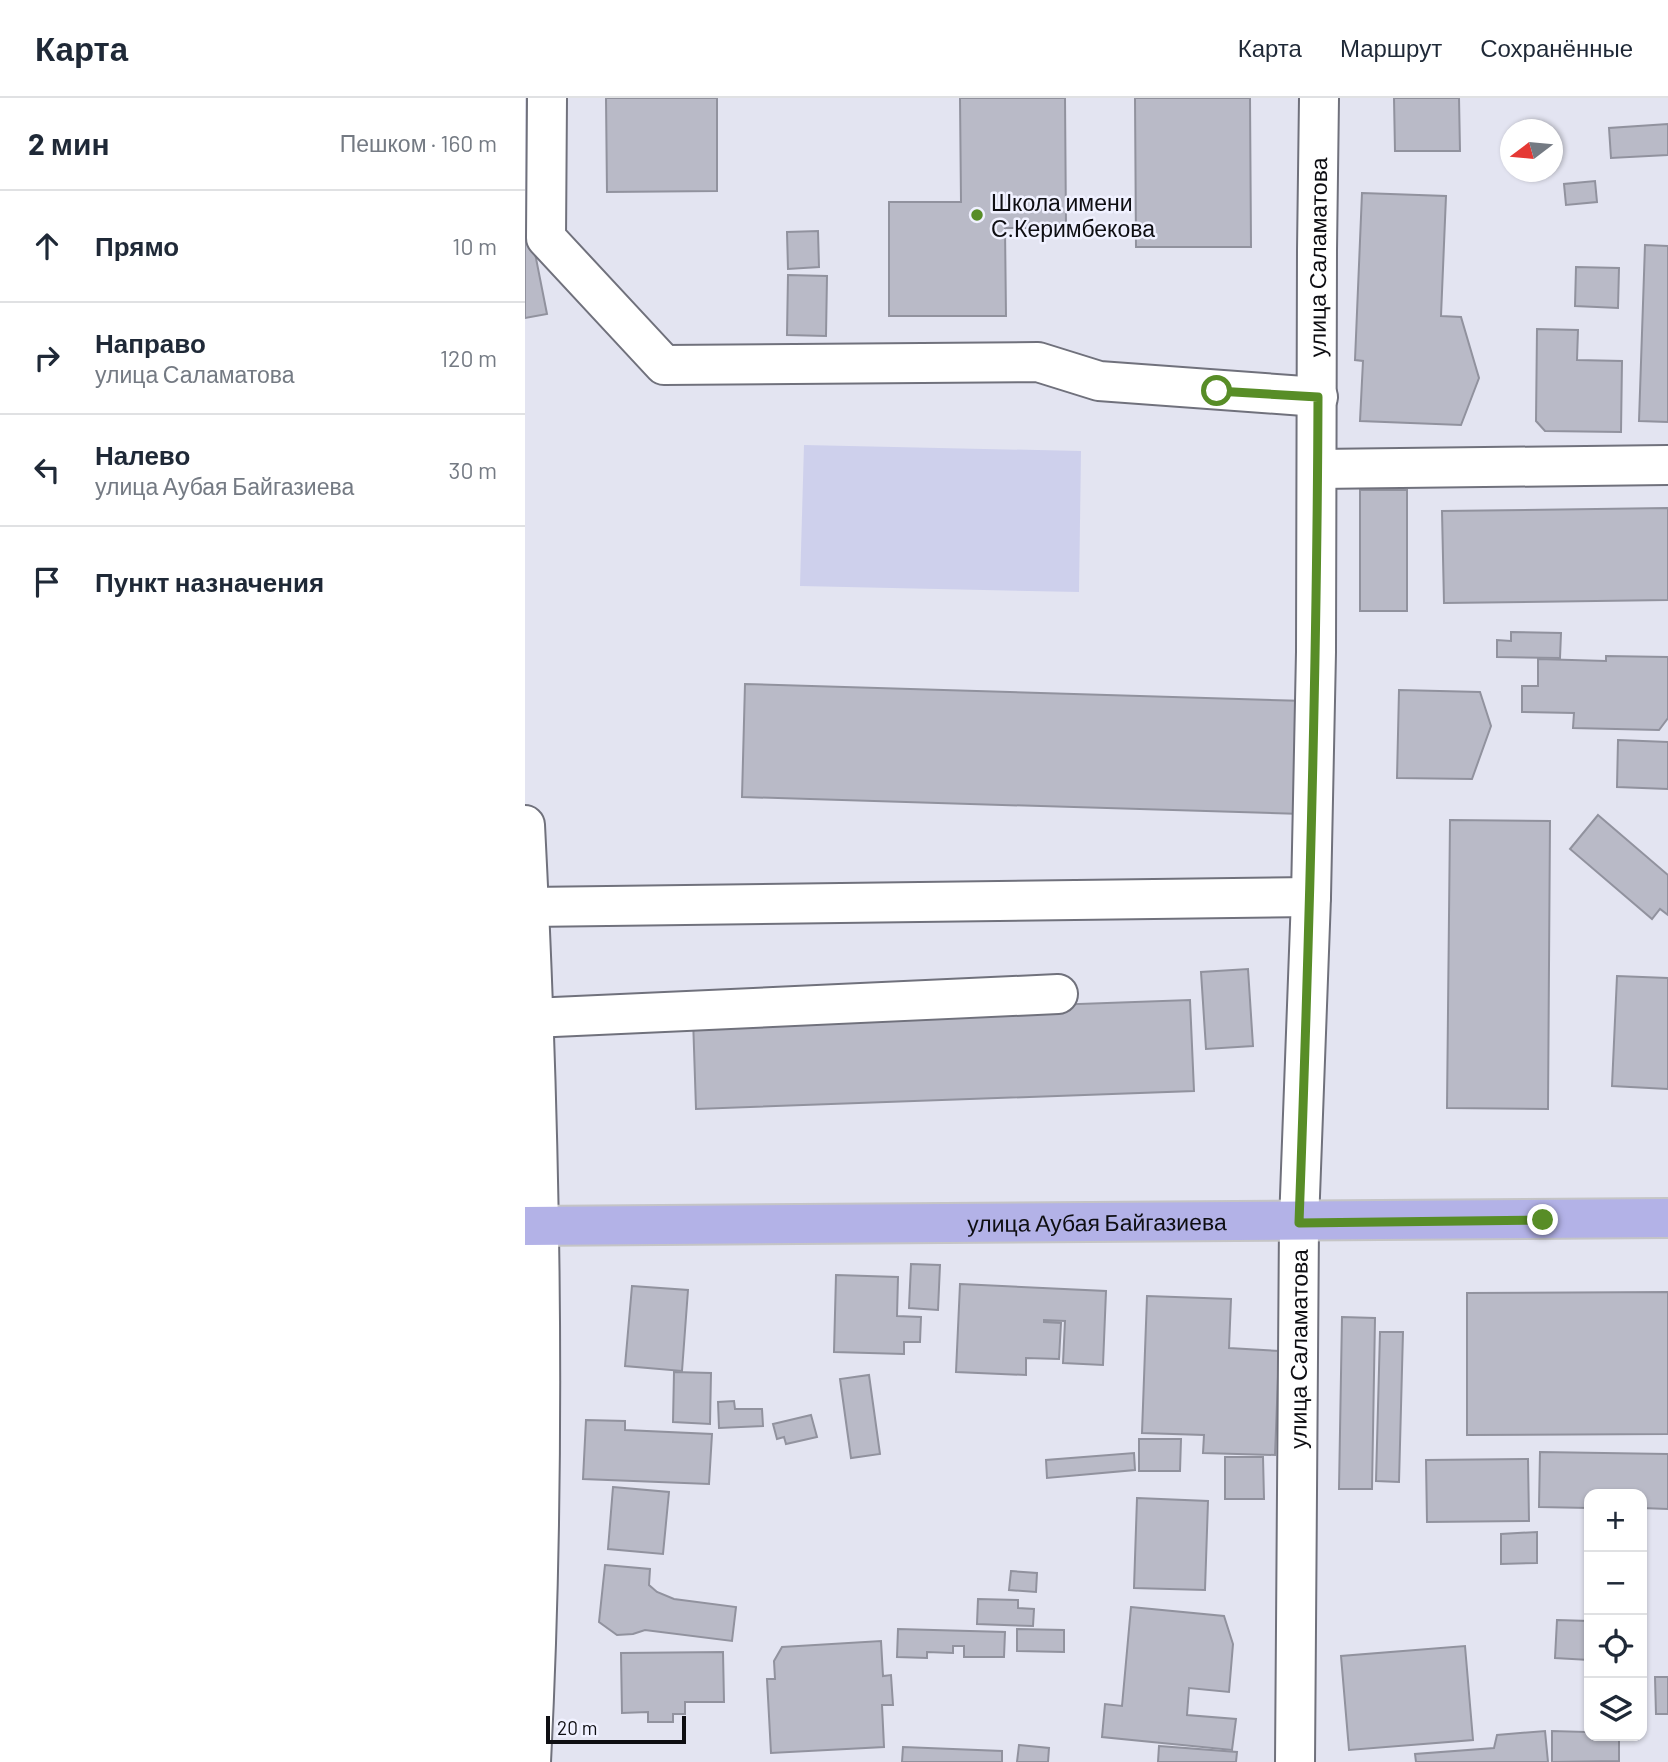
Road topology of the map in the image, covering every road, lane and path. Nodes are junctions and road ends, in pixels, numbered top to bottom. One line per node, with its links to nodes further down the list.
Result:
1 (547, 98): 3 (street)
2 (1319, 98): 3 (street, улица Саламатова)
3 (1318, 397): 5 (street, улица Саламатова)
4 (1668, 465): 5 (street)
5 (1317, 469): 7 (street, улица Саламатова)
6 (525, 825): 8 (street)
7 (1311, 897): 8 (street); 12 (street, улица Саламатова)
8 (529, 907): 10 (street)
9 (1058, 994): 10 (street)
10 (532, 1017): 13 (street)
11 (1668, 1219): 12 (main road, улица Аубая Байгазиева)
12 (1299, 1223): 13 (main road, улица Аубая Байгазиева); 15 (street, улица Саламатова)
13 (533, 1226): 14 (street)
14 (531, 1762)
15 (1295, 1762)

